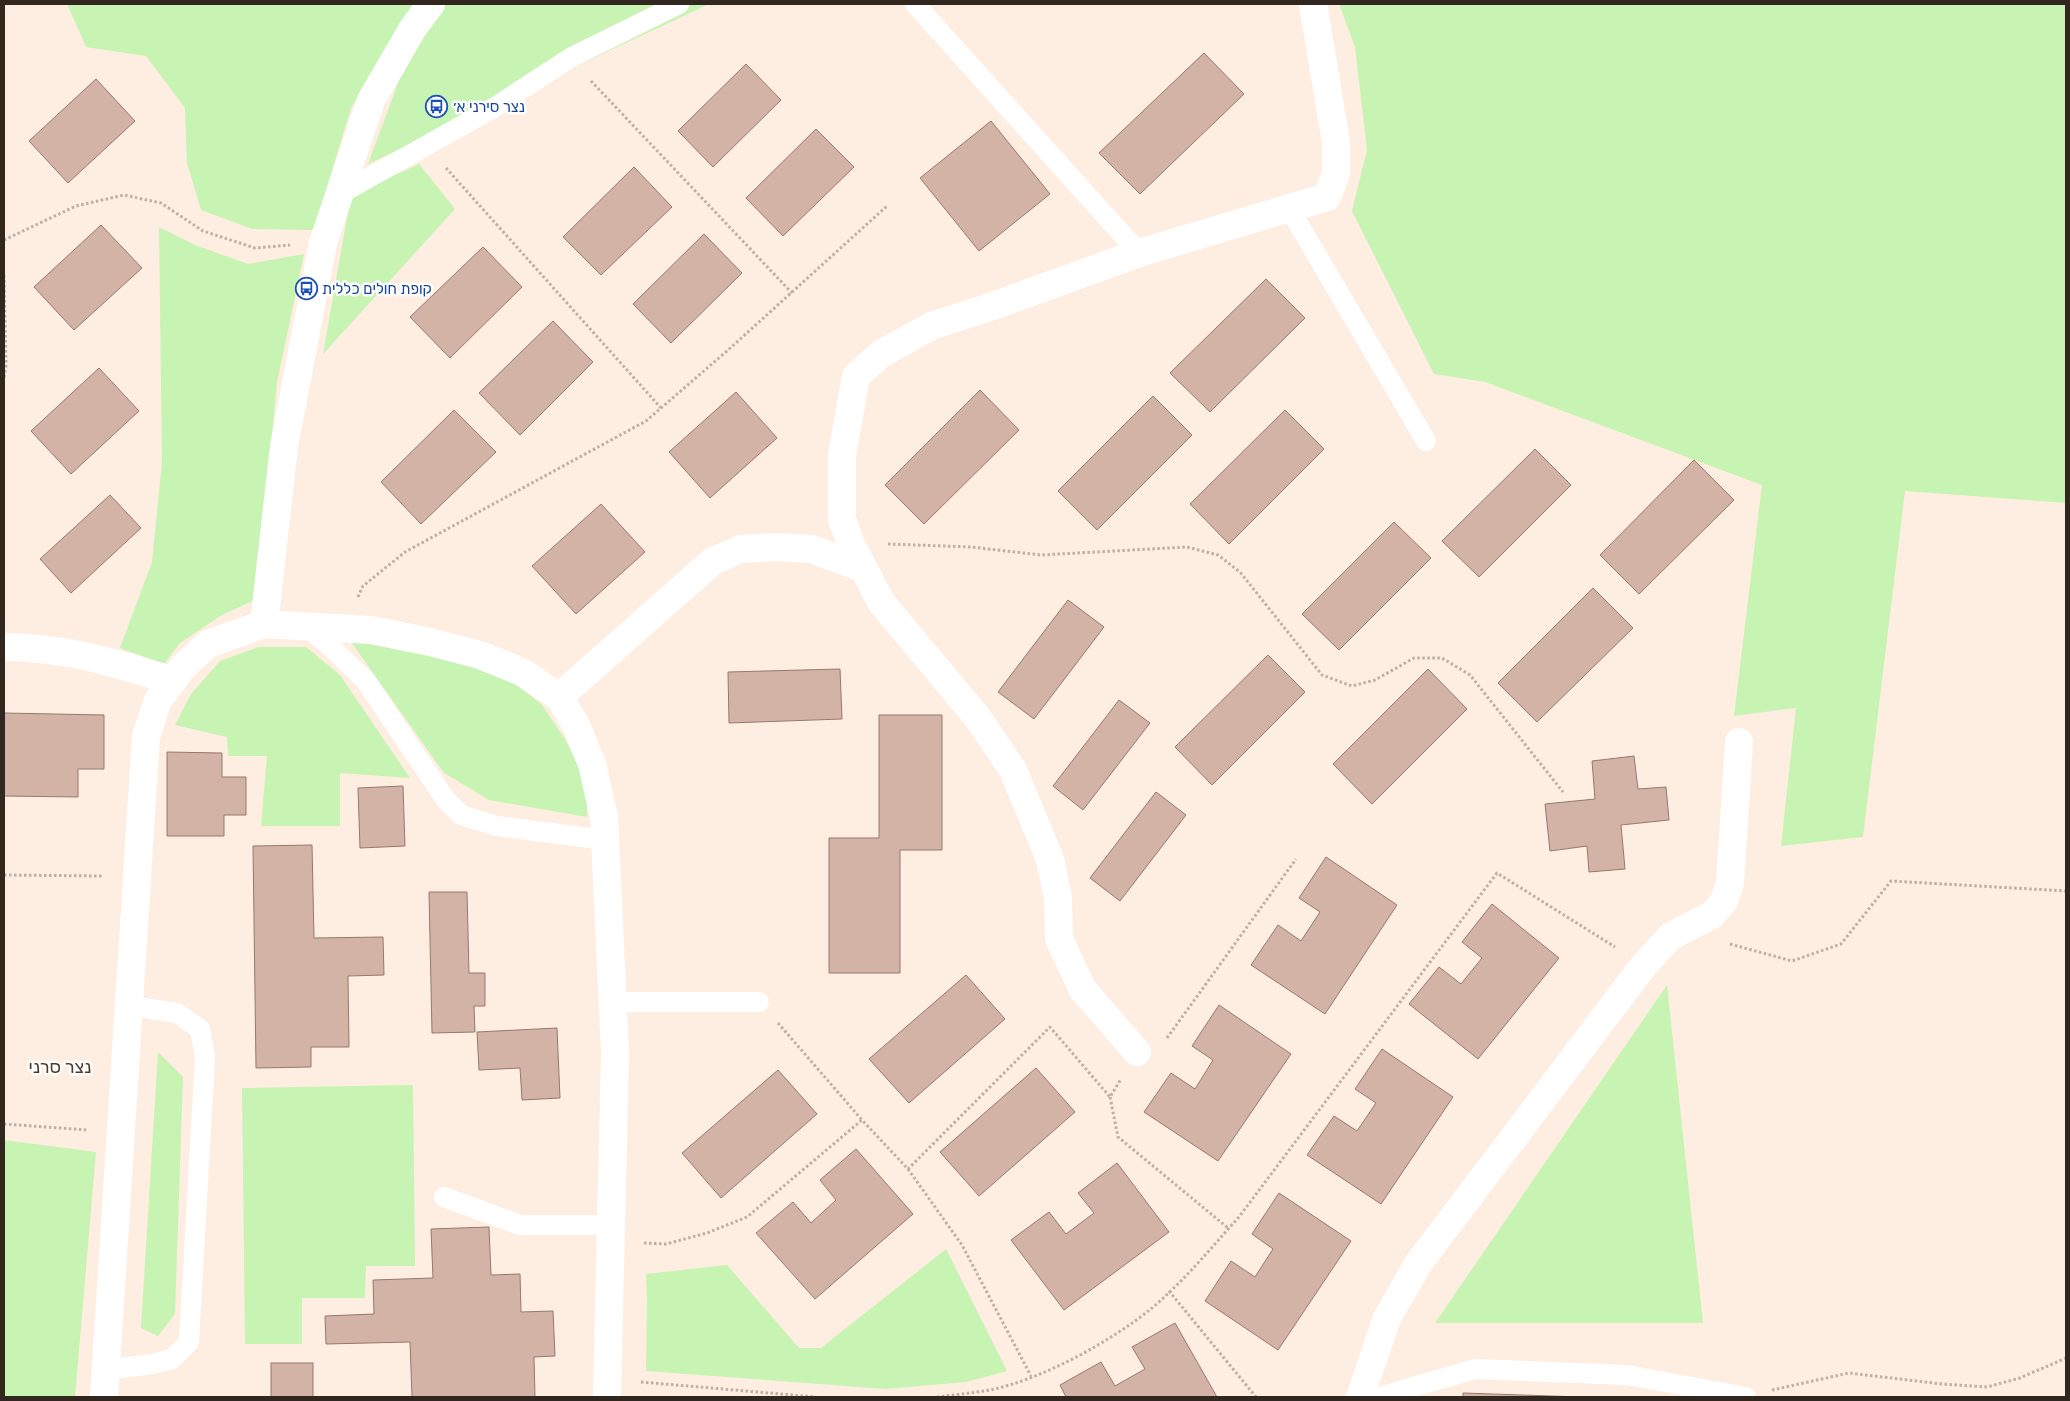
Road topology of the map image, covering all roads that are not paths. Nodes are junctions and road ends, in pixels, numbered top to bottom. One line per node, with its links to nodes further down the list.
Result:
1 (431, 4): 5 (street)
2 (680, 4): 5 (lane)
3 (915, 4): 7 (lane)
4 (1313, 4): 6 (street)
5 (340, 194): 10 (street)
6 (1289, 208): 7 (street); 8 (lane)
7 (1139, 252): 9 (street)
8 (1426, 441)
9 (863, 568): 14 (street); 20 (street)
10 (264, 624): 11 (street); 13 (street)
11 (306, 626): 14 (street); 16 (lane)
12 (4, 647): 13 (street)
13 (173, 681): 19 (street)
14 (559, 698): 16 (street)
15 (1739, 742): 27 (street)
16 (605, 840): 17 (street)
17 (612, 1002): 18 (lane); 22 (street)
18 (759, 1002)
19 (130, 1006): 23 (street); 23 (lane)
20 (1136, 1052)
21 (444, 1197): 22 (lane)
22 (611, 1233): 24 (street)
23 (106, 1370): 26 (street)
24 (607, 1388)
25 (1746, 1396): 28 (lane)
26 (104, 1397)
27 (1360, 1397)
28 (1379, 1397)

